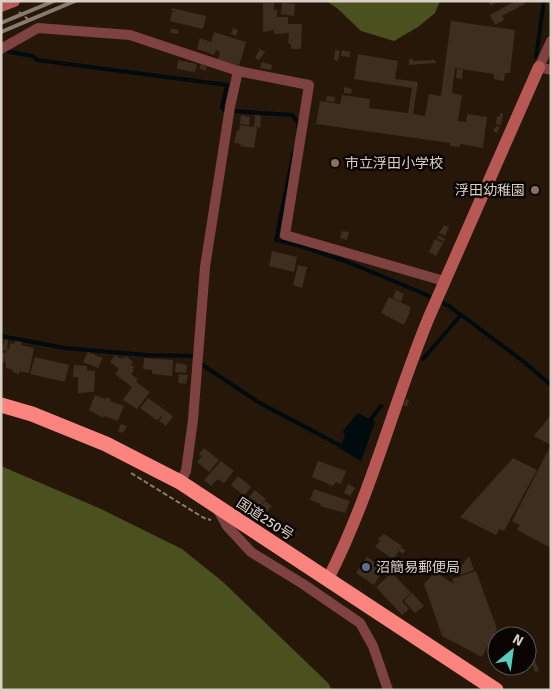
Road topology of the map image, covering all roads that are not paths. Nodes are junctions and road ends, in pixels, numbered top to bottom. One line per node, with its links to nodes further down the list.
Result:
1 (551, 41): 3 (street)
2 (1, 49): 4 (street)
3 (545, 68): 5 (street)
4 (238, 71): 5 (street); 7 (street)
5 (442, 287): 9 (street)
6 (1, 405): 7 (highway, 国道250号)
7 (180, 482): 8 (highway, 国道250号)
8 (216, 506): 9 (highway, 国道250号); 10 (street)
9 (328, 579): 11 (highway, 国道250号)
10 (388, 690)
11 (496, 690)

